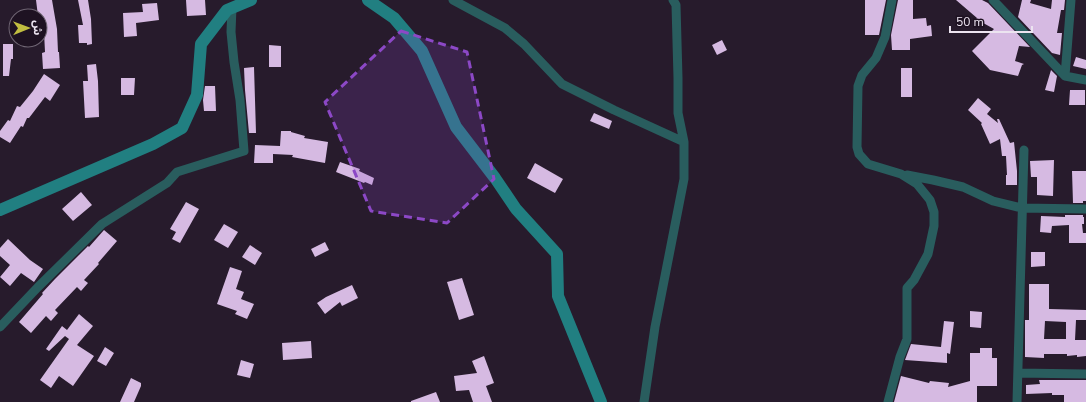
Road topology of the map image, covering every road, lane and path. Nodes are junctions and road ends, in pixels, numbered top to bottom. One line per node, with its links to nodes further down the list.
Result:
1 (251, 0): 9 (main road)
2 (368, 0): 22 (main road)
3 (453, 0): 13 (street)
4 (673, 0): 13 (street)
5 (892, 0): 15 (street)
6 (993, 0): 10 (street)
7 (1004, 0): 10 (street)
8 (1072, 0): 11 (street)
9 (232, 8): 18 (main road); 19 (street)
10 (1003, 11): 11 (street)
11 (1065, 76): 12 (street)
12 (1086, 80)
13 (684, 142): 23 (street)
14 (1024, 150): 16 (street)
15 (901, 174): 16 (street); 24 (street)
16 (1022, 208): 17 (street); 20 (street)
17 (1086, 209)
18 (0, 210)
19 (0, 327)
20 (1018, 372): 21 (street); 25 (street)
21 (1086, 374)
22 (601, 402)
23 (644, 402)
24 (888, 402)
25 (1017, 402)

